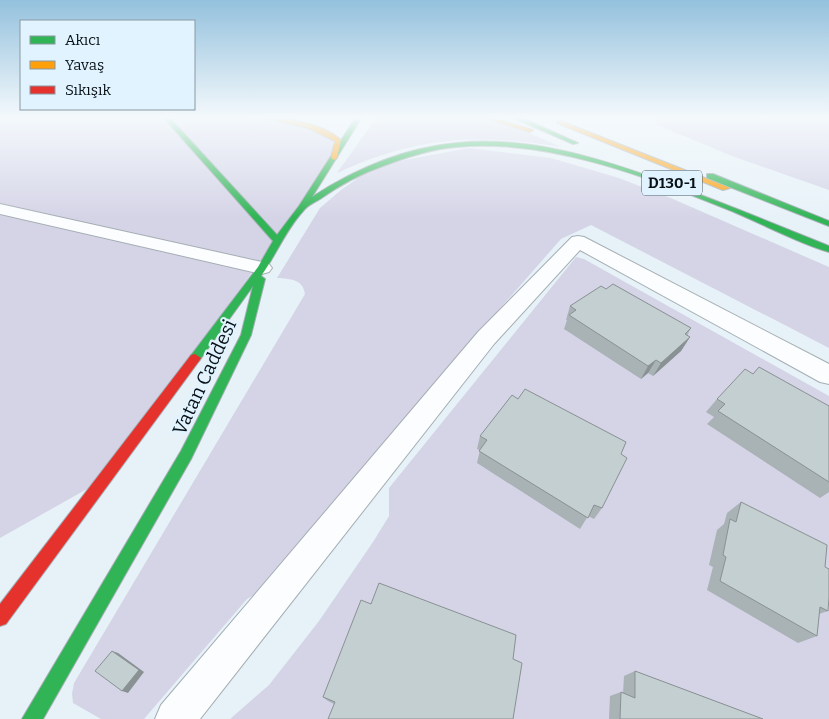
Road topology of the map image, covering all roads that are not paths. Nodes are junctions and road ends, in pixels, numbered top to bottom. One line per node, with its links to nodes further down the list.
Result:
1 (196, 151): 15 (main road)
2 (336, 151): 9 (main road)
3 (339, 151): 9 (main road)
4 (426, 151): 10 (main road)
5 (556, 151): 12 (main road)
6 (593, 151): 12 (main road, D130-1)
7 (631, 151): 14 (main road, D130-1)
8 (647, 151): 13 (main road)
9 (334, 158): 10 (main road)
10 (302, 207): 15 (main road)
11 (0, 209): 17 (street)
12 (738, 211): 16 (main road, D130-1)
13 (829, 224)
14 (829, 230)
15 (277, 241): 17 (main road)
16 (829, 249)
17 (262, 268): 19 (main road, Vatan Caddesi); 20 (main road, Vatan Caddesi)
18 (829, 375): 21 (street)
19 (0, 618)
20 (32, 719)
21 (175, 719)

